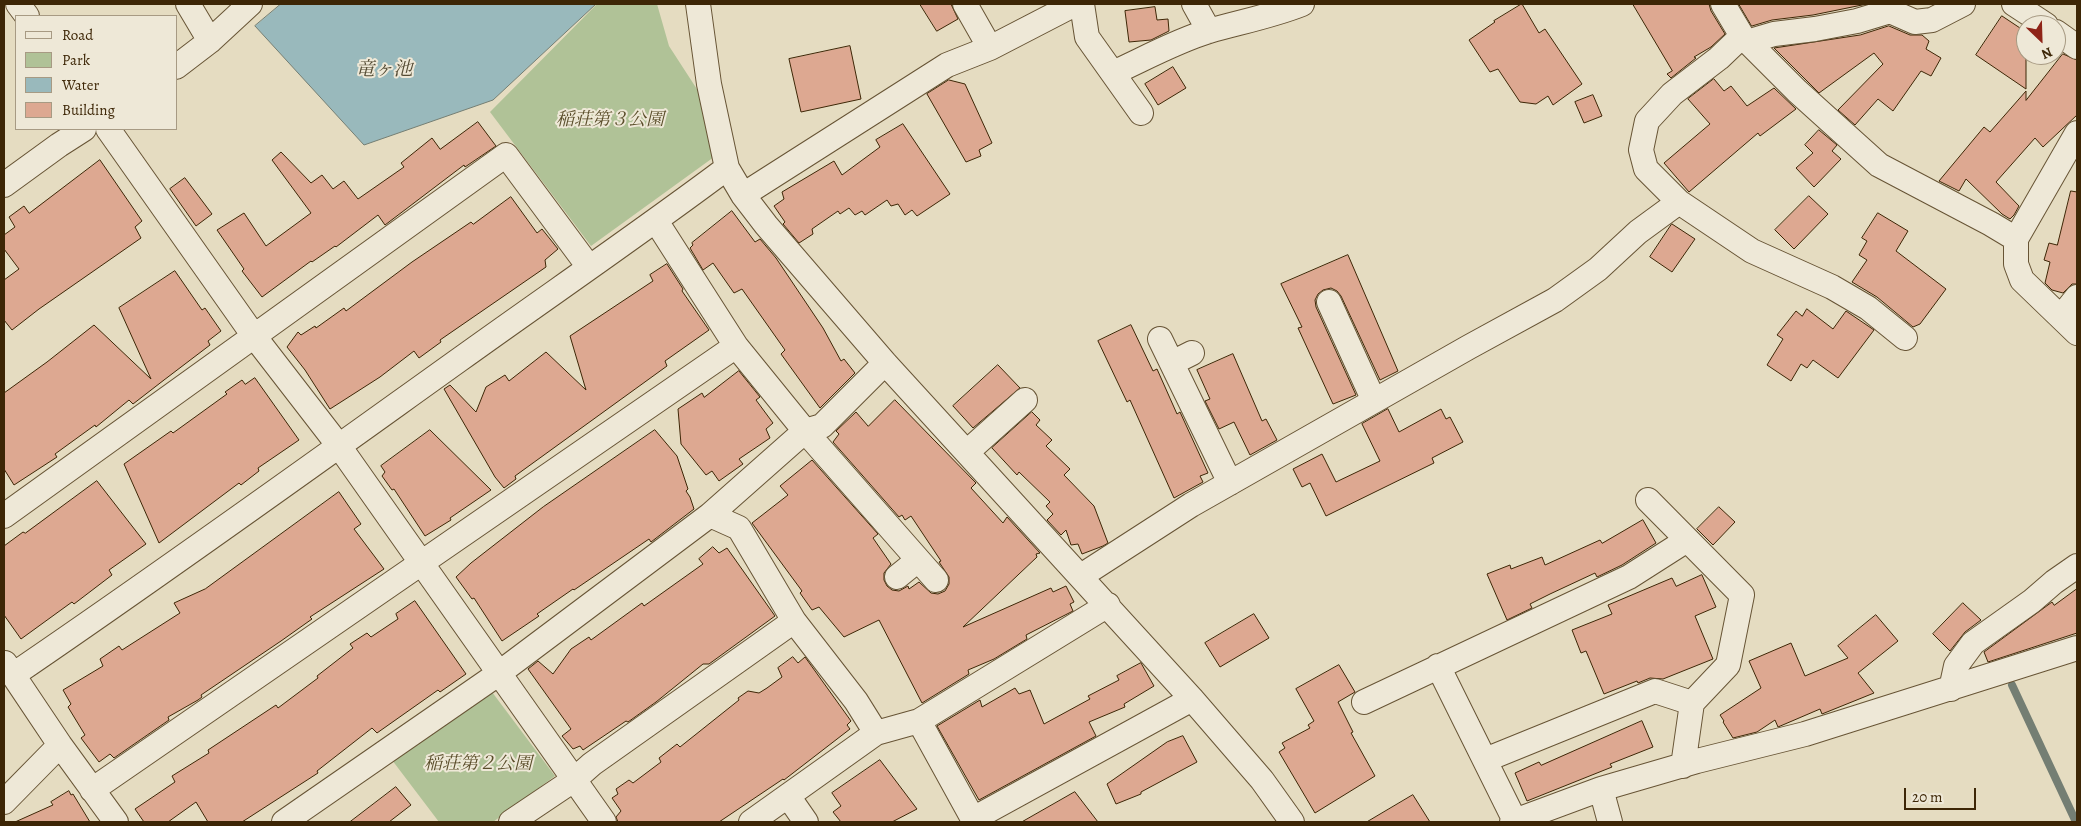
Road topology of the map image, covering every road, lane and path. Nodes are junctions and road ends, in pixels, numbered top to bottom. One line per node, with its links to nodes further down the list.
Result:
1 (18, 4): 13 (street)
2 (188, 4): 18 (street)
3 (250, 4): 18 (street)
4 (698, 4): 27 (street)
5 (965, 4): 20 (street)
6 (1075, 4): 20 (street)
7 (1082, 4): 22 (street)
8 (1194, 4): 15 (street)
9 (1302, 4): 15 (street)
10 (1723, 4): 16 (street)
11 (1963, 4): 16 (street)
12 (2014, 4): 14 (street)
13 (26, 15)
14 (2031, 15)
15 (1209, 31): 22 (street)
16 (1745, 39): 30 (street); 32 (street)
17 (2066, 39): 19 (street)
18 (210, 42): 21 (street)
19 (2077, 47)
20 (990, 48): 29 (street)
21 (178, 66)
22 (1113, 73): 23 (street)
23 (1141, 112)
24 (82, 130): 28 (street)
25 (109, 130): 37 (street)
26 (2074, 145): 32 (street)
27 (727, 168): 29 (street); 31 (street)
28 (4, 185)
29 (743, 194): 41 (street)
30 (1679, 202): 38 (street); 43 (street)
31 (656, 221): 33 (street); 40 (street)
32 (2016, 239): 36 (street)
33 (589, 267): 37 (street); 45 (street)
34 (2077, 297): 36 (street)
35 (1329, 302): 43 (street)
36 (2069, 325)
37 (254, 336): 45 (street); 50 (street)
38 (1905, 338)
39 (1160, 339): 47 (street)
40 (736, 346): 44 (street); 53 (street)
41 (885, 363): 44 (street); 46 (street)
42 (1025, 400): 46 (street)
43 (1374, 401): 47 (street)
44 (805, 431): 49 (street); 52 (street)
45 (339, 446): 53 (street); 62 (street)
46 (967, 452): 55 (street)
47 (1230, 483): 55 (street)
48 (1648, 500): 51 (street)
49 (710, 515): 59 (street); 63 (street)
50 (4, 516)
51 (1686, 540): 61 (street); 67 (street)
52 (918, 560): 56 (street); 57 (street)
53 (422, 563): 63 (street); 75 (street)
54 (2077, 566): 64 (street)
55 (1081, 576): 58 (street)
56 (897, 577)
57 (936, 580)
58 (1108, 605): 65 (street); 68 (street)
59 (794, 621): 69 (street); 73 (street)
60 (2077, 648): 64 (street)
61 (1438, 666): 66 (street); 71 (street)
62 (8, 668): 70 (street)
63 (498, 674): 73 (street); 79 (street)
64 (1951, 689): 72 (street)
65 (1192, 699): 68 (street); 84 (street)
66 (1364, 702)
67 (1692, 703): 71 (street); 72 (street)
68 (919, 721): 69 (street)
69 (876, 733): 76 (street)
70 (60, 745): 75 (street); 77 (street)
71 (1485, 760): 85 (street)
72 (1683, 766): 74 (street)
73 (575, 779): 80 (street); 81 (street)
74 (1601, 789): 85 (street); 86 (street)
75 (92, 790): 78 (street)
76 (788, 796): 82 (street); 83 (street)
77 (4, 802)
78 (116, 822)
79 (284, 822)
80 (511, 822)
81 (604, 822)
82 (751, 822)
83 (806, 822)
84 (1292, 822)
85 (1514, 822)
86 (1610, 822)

